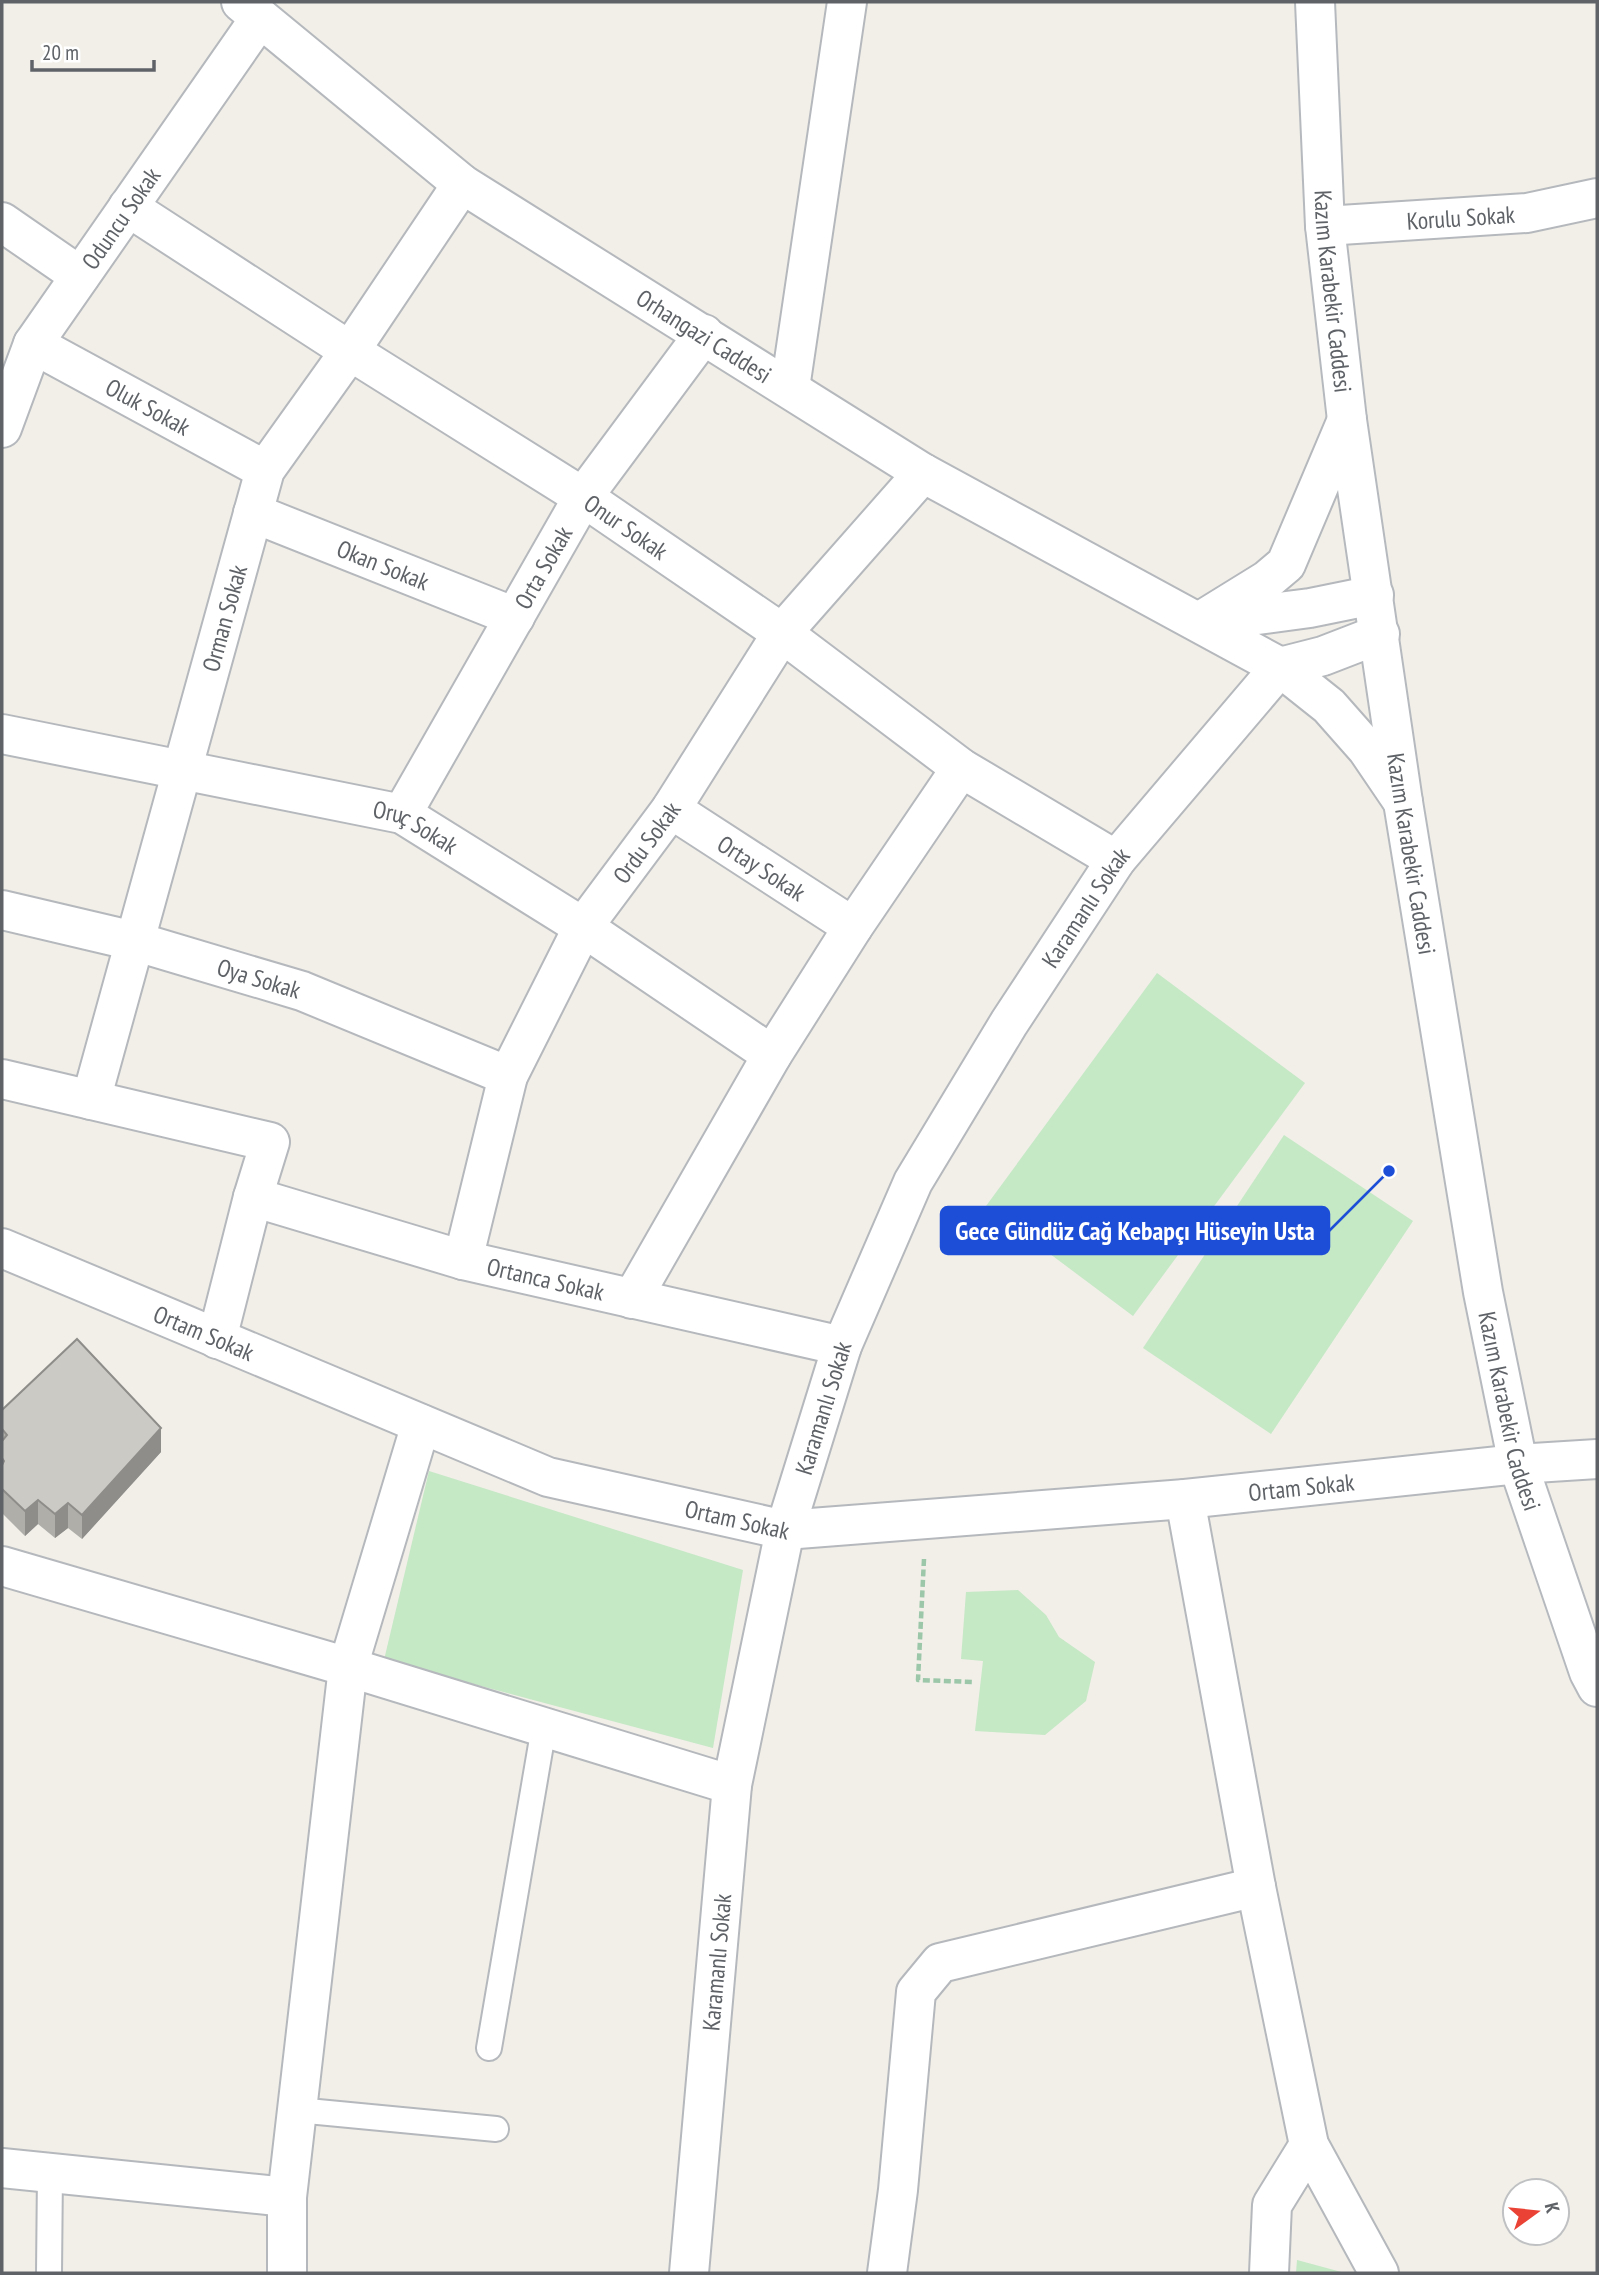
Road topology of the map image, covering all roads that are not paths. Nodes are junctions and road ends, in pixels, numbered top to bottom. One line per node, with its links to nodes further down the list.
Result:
1 (847, 2): 13 (street)
2 (1315, 2): 8 (street, Kazım Karabekir Caddesi)
3 (250, 10): 4 (street, Orhangazi Caddesi); 6 (street, Oduncu Sokak)
4 (462, 184): 10 (street, Orhangazi Caddesi); 12 (street, Orman Sokak)
5 (1597, 198): 8 (street, Korulu Sokak)
6 (128, 207): 9 (street, Oduncu Sokak); 12 (street, Onur Sokak)
7 (2, 222): 9 (street)
8 (1325, 226): 14 (street, Kazım Karabekir Caddesi)
9 (80, 276): 11 (street, Oduncu Sokak)
10 (704, 334): 13 (street, Orhangazi Caddesi); 18 (street, Orta Sokak)
11 (33, 344): 15 (street, Oduncu Sokak); 16 (street, Oluk Sokak)
12 (350, 351): 16 (street, Orman Sokak); 18 (street, Onur Sokak)
13 (790, 388): 17 (street, Orhangazi Caddesi)
14 (1346, 420): 20 (street, Kazım Karabekir Caddesi); 22 (street)
15 (2, 428)
16 (265, 470): 19 (street, Orman Sokak)
17 (923, 473): 22 (street, Orhangazi Caddesi); 23 (street, Ordu Sokak)
18 (583, 497): 21 (street, Orta Sokak); 23 (street, Onur Sokak)
19 (253, 513): 21 (street, Okan Sokak); 28 (street, Orman Sokak)
20 (1374, 595): 22 (street); 24 (street, Kazım Karabekir Caddesi)
21 (515, 617): 31 (street, Orta Sokak)
22 (1199, 622): 25 (street, Orhangazi Caddesi)
23 (782, 633): 27 (street, Onur Sokak); 30 (street, Ordu Sokak)
24 (1380, 634): 25 (street); 29 (street, Kazım Karabekir Caddesi)
25 (1280, 667): 29 (street, Orhangazi Caddesi); 32 (street, Karamanlı Sokak)
26 (2, 734): 28 (street, Oruç Sokak)
27 (961, 768): 32 (street, Onur Sokak); 35 (street)
28 (181, 771): 31 (street, Oruç Sokak); 36 (street, Orman Sokak)
29 (1403, 802): 49 (street, Kazım Karabekir Caddesi)
30 (671, 809): 34 (street, Ordu Sokak); 35 (street, Ortay Sokak)
31 (402, 814): 34 (street, Oruç Sokak)
32 (1115, 860): 46 (street, Karamanlı Sokak)
33 (2, 909): 36 (street, Oya Sokak)
34 (583, 927): 37 (street, Oruç Sokak); 38 (street, Ordu Sokak)
35 (853, 927): 37 (street)
36 (134, 941): 38 (street, Oya Sokak); 40 (street, Orman Sokak)
37 (772, 1055): 44 (street)
38 (508, 1076): 43 (street, Ordu Sokak)
39 (2, 1079): 40 (street)
40 (91, 1100): 41 (street)
41 (253, 1197): 43 (street, Ortanca Sokak); 45 (street)
42 (2, 1248): 45 (street, Ortam Sokak)
43 (463, 1260): 44 (street, Ortanca Sokak)
44 (632, 1299): 46 (street, Ortanca Sokak)
45 (217, 1339): 47 (street, Ortam Sokak)
46 (842, 1346): 51 (street, Karamanlı Sokak)
47 (421, 1424): 51 (street, Ortam Sokak); 53 (street)
48 (1597, 1459): 49 (street, Ortam Sokak)
49 (1518, 1464): 50 (street, Ortam Sokak); 54 (street, Kazım Karabekir Caddesi)
50 (1185, 1499): 51 (street, Ortam Sokak); 57 (street)
51 (785, 1530): 56 (street, Karamanlı Sokak)
52 (2, 1566): 53 (street)
53 (348, 1667): 55 (street); 59 (street)
54 (1597, 1687)
55 (544, 1727): 56 (street); 58 (lane)
56 (732, 1785): 67 (street, Karamanlı Sokak)
57 (1256, 1887): 61 (street); 68 (street)
58 (489, 2048)
59 (297, 2110): 60 (lane); 64 (street)
60 (496, 2129)
61 (1309, 2146): 69 (street); 70 (street)
62 (2, 2168): 63 (street)
63 (50, 2172): 64 (street); 65 (lane)
64 (287, 2197): 66 (street)
65 (49, 2273)
66 (288, 2273)
67 (689, 2273)
68 (887, 2273)
69 (1269, 2273)
70 (1379, 2273)

